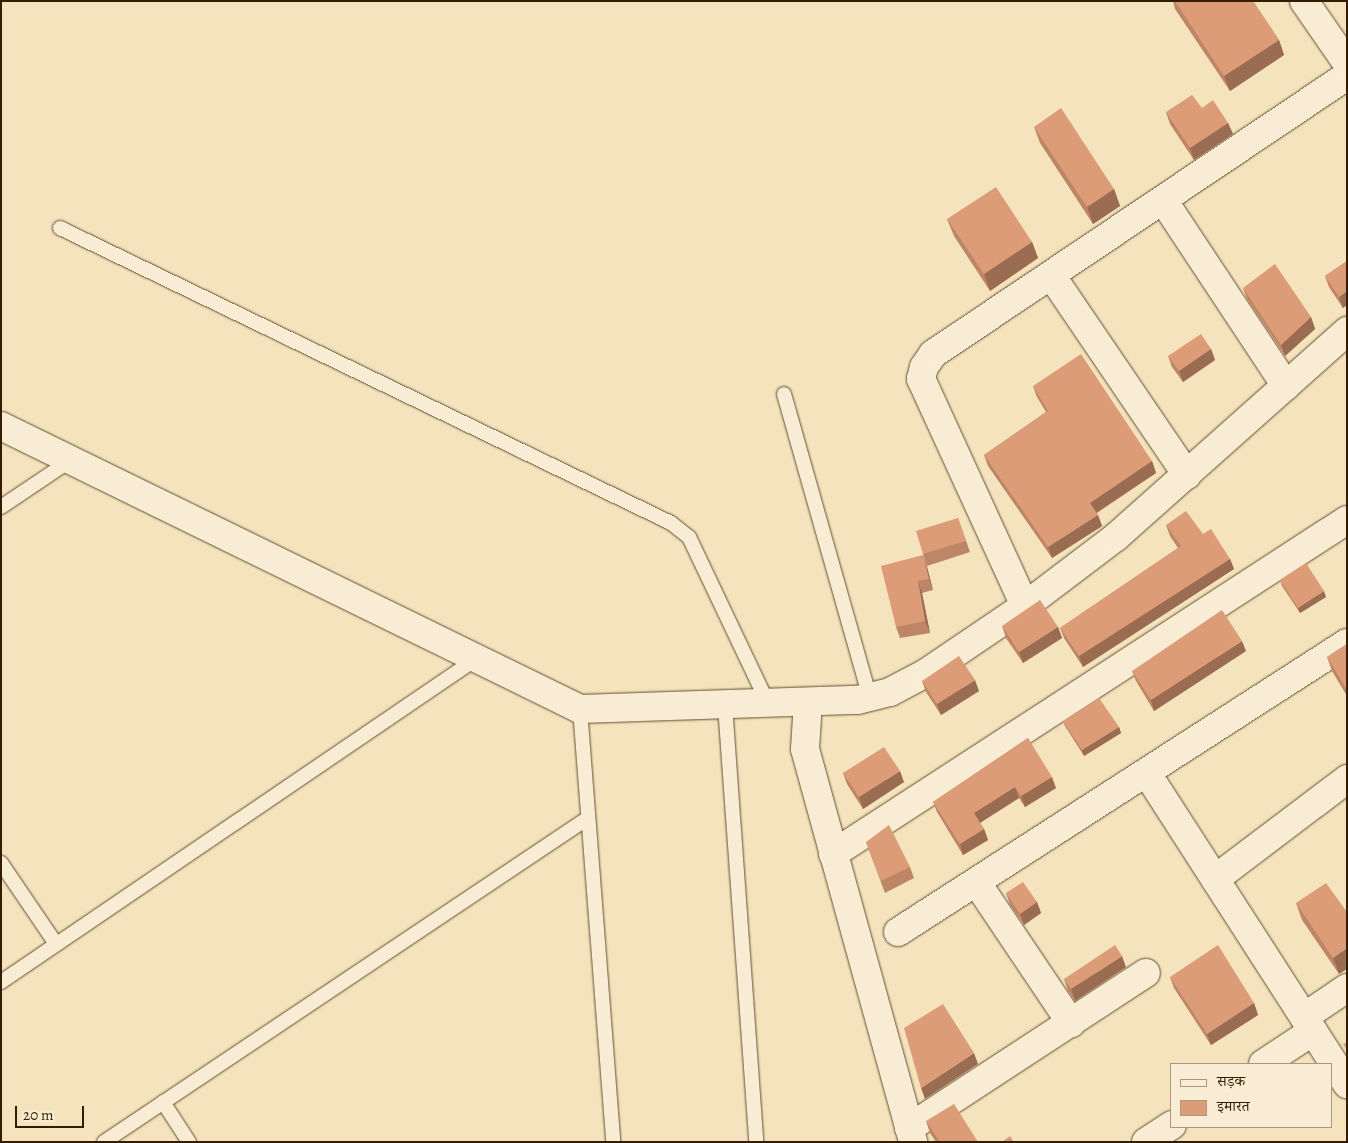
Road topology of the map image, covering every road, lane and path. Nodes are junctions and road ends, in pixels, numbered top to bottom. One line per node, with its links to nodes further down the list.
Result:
1 (1304, 1): 2 (street)
2 (1347, 63)
3 (1347, 76): 4 (street)
4 (1163, 200): 6 (street); 8 (street)
5 (60, 228): 20 (lane)
6 (1051, 275): 12 (street); 15 (street)
7 (1347, 331): 8 (street)
8 (1286, 386): 12 (street)
9 (784, 394): 18 (lane)
10 (1, 426): 11 (street)
11 (71, 460): 13 (lane); 17 (street)
12 (1187, 475): 15 (street)
13 (1, 507)
14 (1347, 520): 26 (street)
15 (1025, 606): 18 (street)
16 (1347, 643): 23 (street)
17 (476, 659): 22 (street); 31 (lane)
18 (870, 697): 19 (street)
19 (808, 702): 20 (street); 26 (street)
20 (768, 703): 21 (street)
21 (725, 705): 22 (street); 45 (lane)
22 (580, 709): 25 (lane)
23 (1148, 775): 28 (street); 29 (street)
24 (1347, 779): 28 (street)
25 (588, 818): 39 (lane); 44 (lane)
26 (833, 854): 41 (street)
27 (1, 863): 31 (lane)
28 (1215, 879): 36 (street)
29 (977, 883): 30 (street); 35 (street)
30 (898, 932)
31 (56, 944): 33 (lane)
32 (1146, 974): 35 (street)
33 (1, 982)
34 (1347, 988): 36 (street)
35 (1071, 1023): 41 (street)
36 (1308, 1024): 37 (street); 38 (street)
37 (1264, 1063)
38 (1347, 1084)
39 (163, 1102): 42 (lane); 43 (lane)
40 (1170, 1126): 46 (street)
41 (911, 1135)
42 (104, 1142)
43 (189, 1142)
44 (613, 1142)
45 (756, 1142)
46 (1146, 1142)

